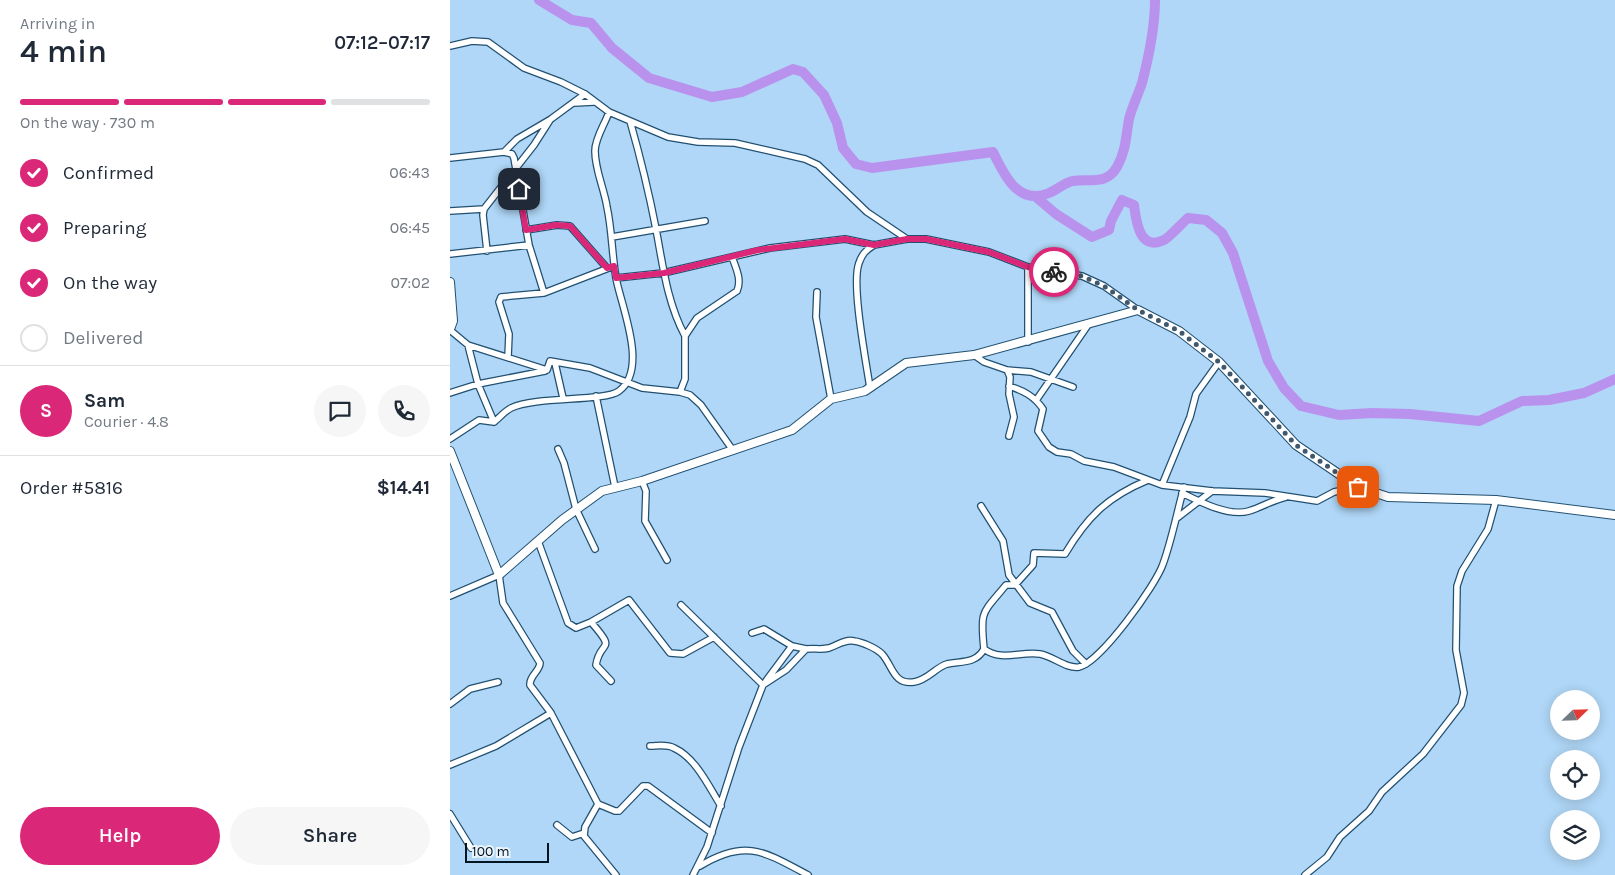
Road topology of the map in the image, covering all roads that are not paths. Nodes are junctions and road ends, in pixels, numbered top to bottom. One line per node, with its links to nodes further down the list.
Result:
1 (450, 46): 2 (street)
2 (585, 94): 3 (street); 4 (street)
3 (595, 102): 4 (street); 5 (street)
4 (571, 104): 6 (street)
5 (609, 112): 7 (street); 16 (street)
6 (551, 119): 8 (street); 10 (street)
7 (630, 121): 15 (street); 17 (street)
8 (504, 152): 9 (street); 10 (street)
9 (450, 158)
10 (515, 169): 11 (street); 14 (street)
11 (484, 209): 12 (street); 20 (street)
12 (450, 211)
13 (705, 221): 15 (street)
14 (526, 230): 18 (street); 25 (street)
15 (656, 230): 16 (street); 26 (street)
16 (612, 237): 23 (street)
17 (907, 239): 19 (street); 24 (street)
18 (529, 245): 20 (street); 30 (street)
19 (874, 245): 22 (street); 48 (street)
20 (487, 251): 21 (street)
21 (450, 254)
22 (732, 257): 26 (street); 34 (street)
23 (614, 266): 25 (street); 27 (street)
24 (1028, 267): 31 (street); 35 (street)
25 (607, 268): 30 (street)
26 (664, 273): 27 (street); 34 (street)
27 (616, 278): 44 (street)
28 (450, 282): 33 (street)
29 (817, 292): 53 (street)
30 (544, 293): 38 (street)
31 (1138, 310): 32 (street); 39 (street)
32 (1088, 325): 35 (street); 43 (street)
33 (450, 329): 36 (street)
34 (685, 336): 49 (street)
35 (1028, 342): 37 (street)
36 (468, 345): 38 (street); 45 (street)
37 (974, 355): 42 (street); 48 (street)
38 (508, 357): 41 (street)
39 (1219, 362): 64 (street); 66 (street)
40 (555, 363): 41 (street); 44 (street); 52 (street)
41 (547, 370): 45 (street)
42 (1007, 370): 43 (street); 46 (street)
43 (1049, 380): 47 (street); 54 (street)
44 (625, 383): 49 (street); 51 (street)
45 (478, 384): 50 (street); 55 (street)
46 (1009, 386): 54 (street); 56 (street)
47 (1073, 387)
48 (870, 388): 53 (street)
49 (680, 392): 59 (street)
50 (450, 393)
51 (596, 396): 52 (street); 65 (street)
52 (563, 398): 55 (street)
53 (831, 399): 59 (street)
54 (1037, 399): 62 (street)
55 (494, 422): 57 (street)
56 (1009, 436)
57 (450, 439)
58 (558, 449): 73 (street)
59 (732, 449): 63 (street)
60 (450, 451): 61 (street)
61 (452, 457): 79 (street)
62 (1148, 480): 64 (street); 80 (street)
63 (642, 482): 65 (street); 78 (street)
64 (1162, 486): 67 (street)
65 (615, 487): 73 (street)
66 (1358, 487): 69 (street); 70 (street)
67 (1183, 490): 68 (street); 71 (street); 75 (street)
68 (1212, 491): 69 (street); 71 (street)
69 (1289, 497): 71 (street)
70 (1496, 500): 74 (street); 108 (street)
71 (1197, 501): 75 (street)
72 (981, 506): 80 (street)
73 (576, 510): 76 (street); 77 (street)
74 (1615, 516)
75 (1177, 518): 89 (street)
76 (538, 541): 79 (street); 83 (street)
77 (595, 549)
78 (666, 560)
79 (499, 574): 81 (street); 94 (street)
80 (1015, 585): 88 (street); 89 (street)
81 (450, 596)
82 (680, 605): 85 (street)
83 (591, 622): 85 (street); 90 (street)
84 (752, 632): 86 (street)
85 (714, 636): 92 (street)
86 (792, 646): 87 (street); 92 (street)
87 (806, 648): 88 (street); 92 (street)
88 (984, 649): 89 (street)
89 (1086, 664)
90 (611, 681)
91 (498, 682): 93 (street)
92 (764, 683): 98 (street)
93 (450, 704)
94 (551, 713): 96 (street); 97 (street)
95 (650, 746): 98 (street)
96 (450, 765)
97 (598, 804): 101 (street); 102 (street)
98 (721, 806): 101 (street)
99 (450, 814): 103 (street)
100 (557, 825): 102 (street)
101 (712, 833): 104 (street)
102 (584, 834): 105 (street)
103 (471, 848)
104 (699, 866): 106 (street); 107 (street)
105 (616, 875)
106 (693, 875)
107 (808, 875)
108 (1305, 875)

